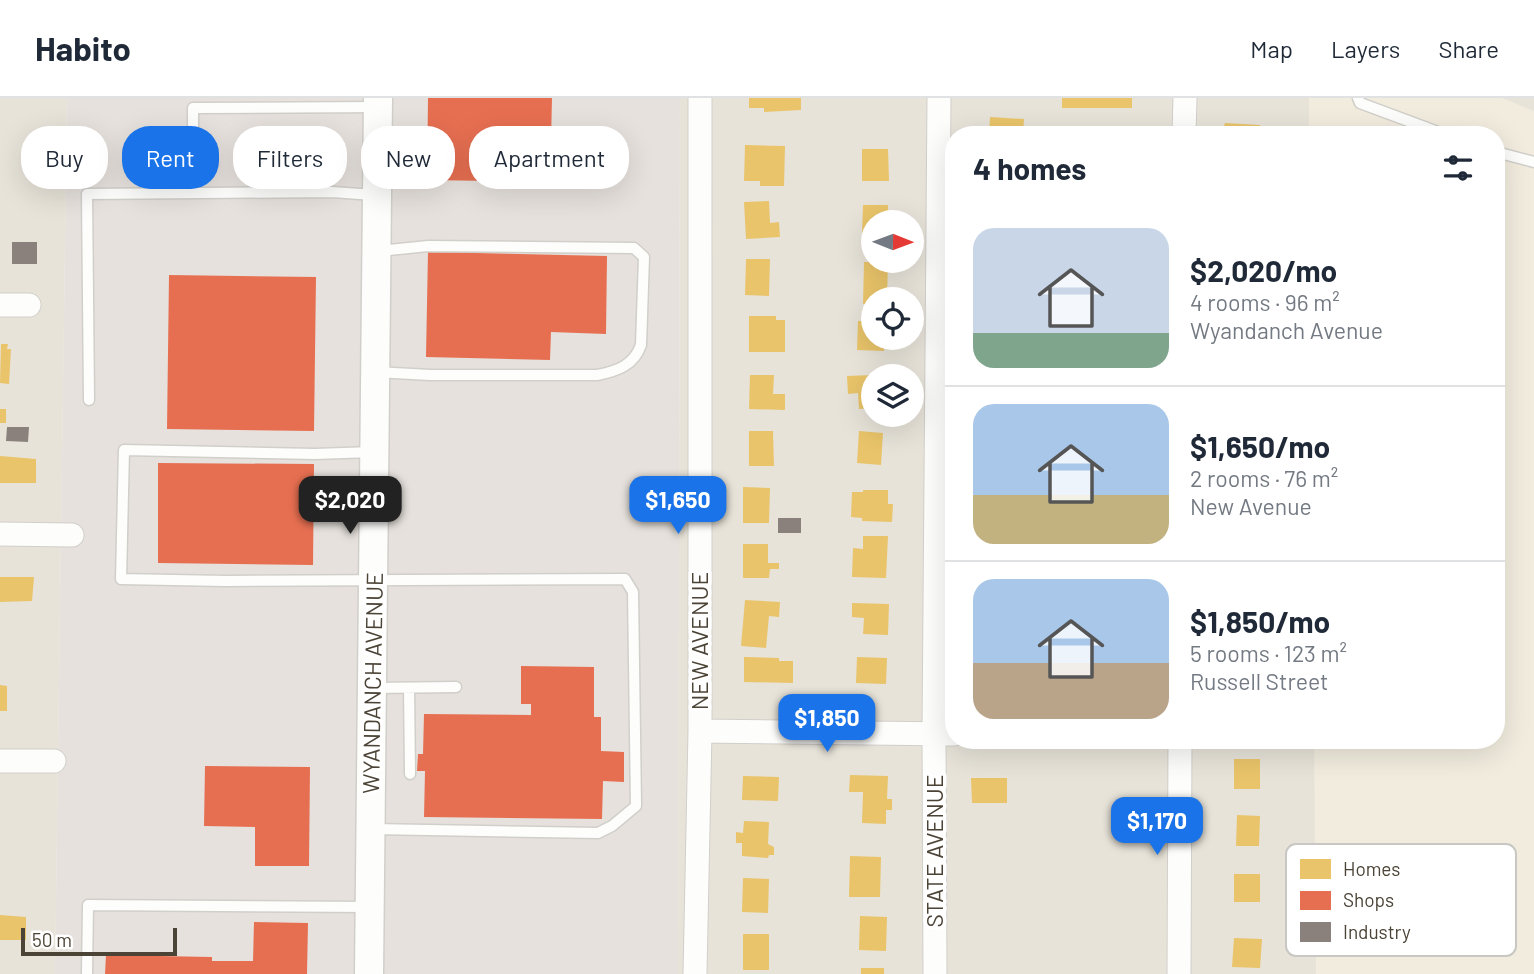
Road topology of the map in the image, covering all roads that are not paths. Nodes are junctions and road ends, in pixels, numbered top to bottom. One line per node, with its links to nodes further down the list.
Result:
1 (700, 98): 24 (street, NEW AVENUE)
2 (939, 98): 25 (street, STATE AVENUE)
3 (1185, 98): 6 (street)
4 (1358, 98): 7 (lane)
5 (378, 102): 10 (lane); 11 (street, WYANDANCH AVENUE)
6 (1184, 126)
7 (1422, 126)
8 (1505, 154): 9 (lane)
9 (1534, 162)
10 (193, 193): 11 (lane); 16 (lane)
11 (377, 195): 12 (street, WYANDANCH AVENUE)
12 (376, 251): 15 (street, WYANDANCH AVENUE); 15 (lane)
13 (29, 305): 14 (street)
14 (0, 306)
15 (376, 372): 17 (street, WYANDANCH AVENUE)
16 (89, 400)
17 (375, 452): 20 (street, WYANDANCH AVENUE); 20 (lane)
18 (0, 534): 19 (street)
19 (72, 535)
20 (374, 579): 22 (street, WYANDANCH AVENUE); 30 (lane)
21 (456, 687): 23 (lane)
22 (373, 688): 23 (lane); 30 (street, WYANDANCH AVENUE)
23 (410, 688): 29 (lane)
24 (700, 731): 25 (street); 34 (street, NEW AVENUE)
25 (944, 734): 35 (street, STATE AVENUE)
26 (1180, 749): 36 (street)
27 (0, 761): 28 (street)
28 (54, 761)
29 (410, 774)
30 (370, 829): 31 (street, WYANDANCH AVENUE)
31 (369, 906): 32 (lane); 33 (street, WYANDANCH AVENUE)
32 (88, 974)
33 (369, 974)
34 (695, 974)
35 (935, 974)
36 (1179, 974)

